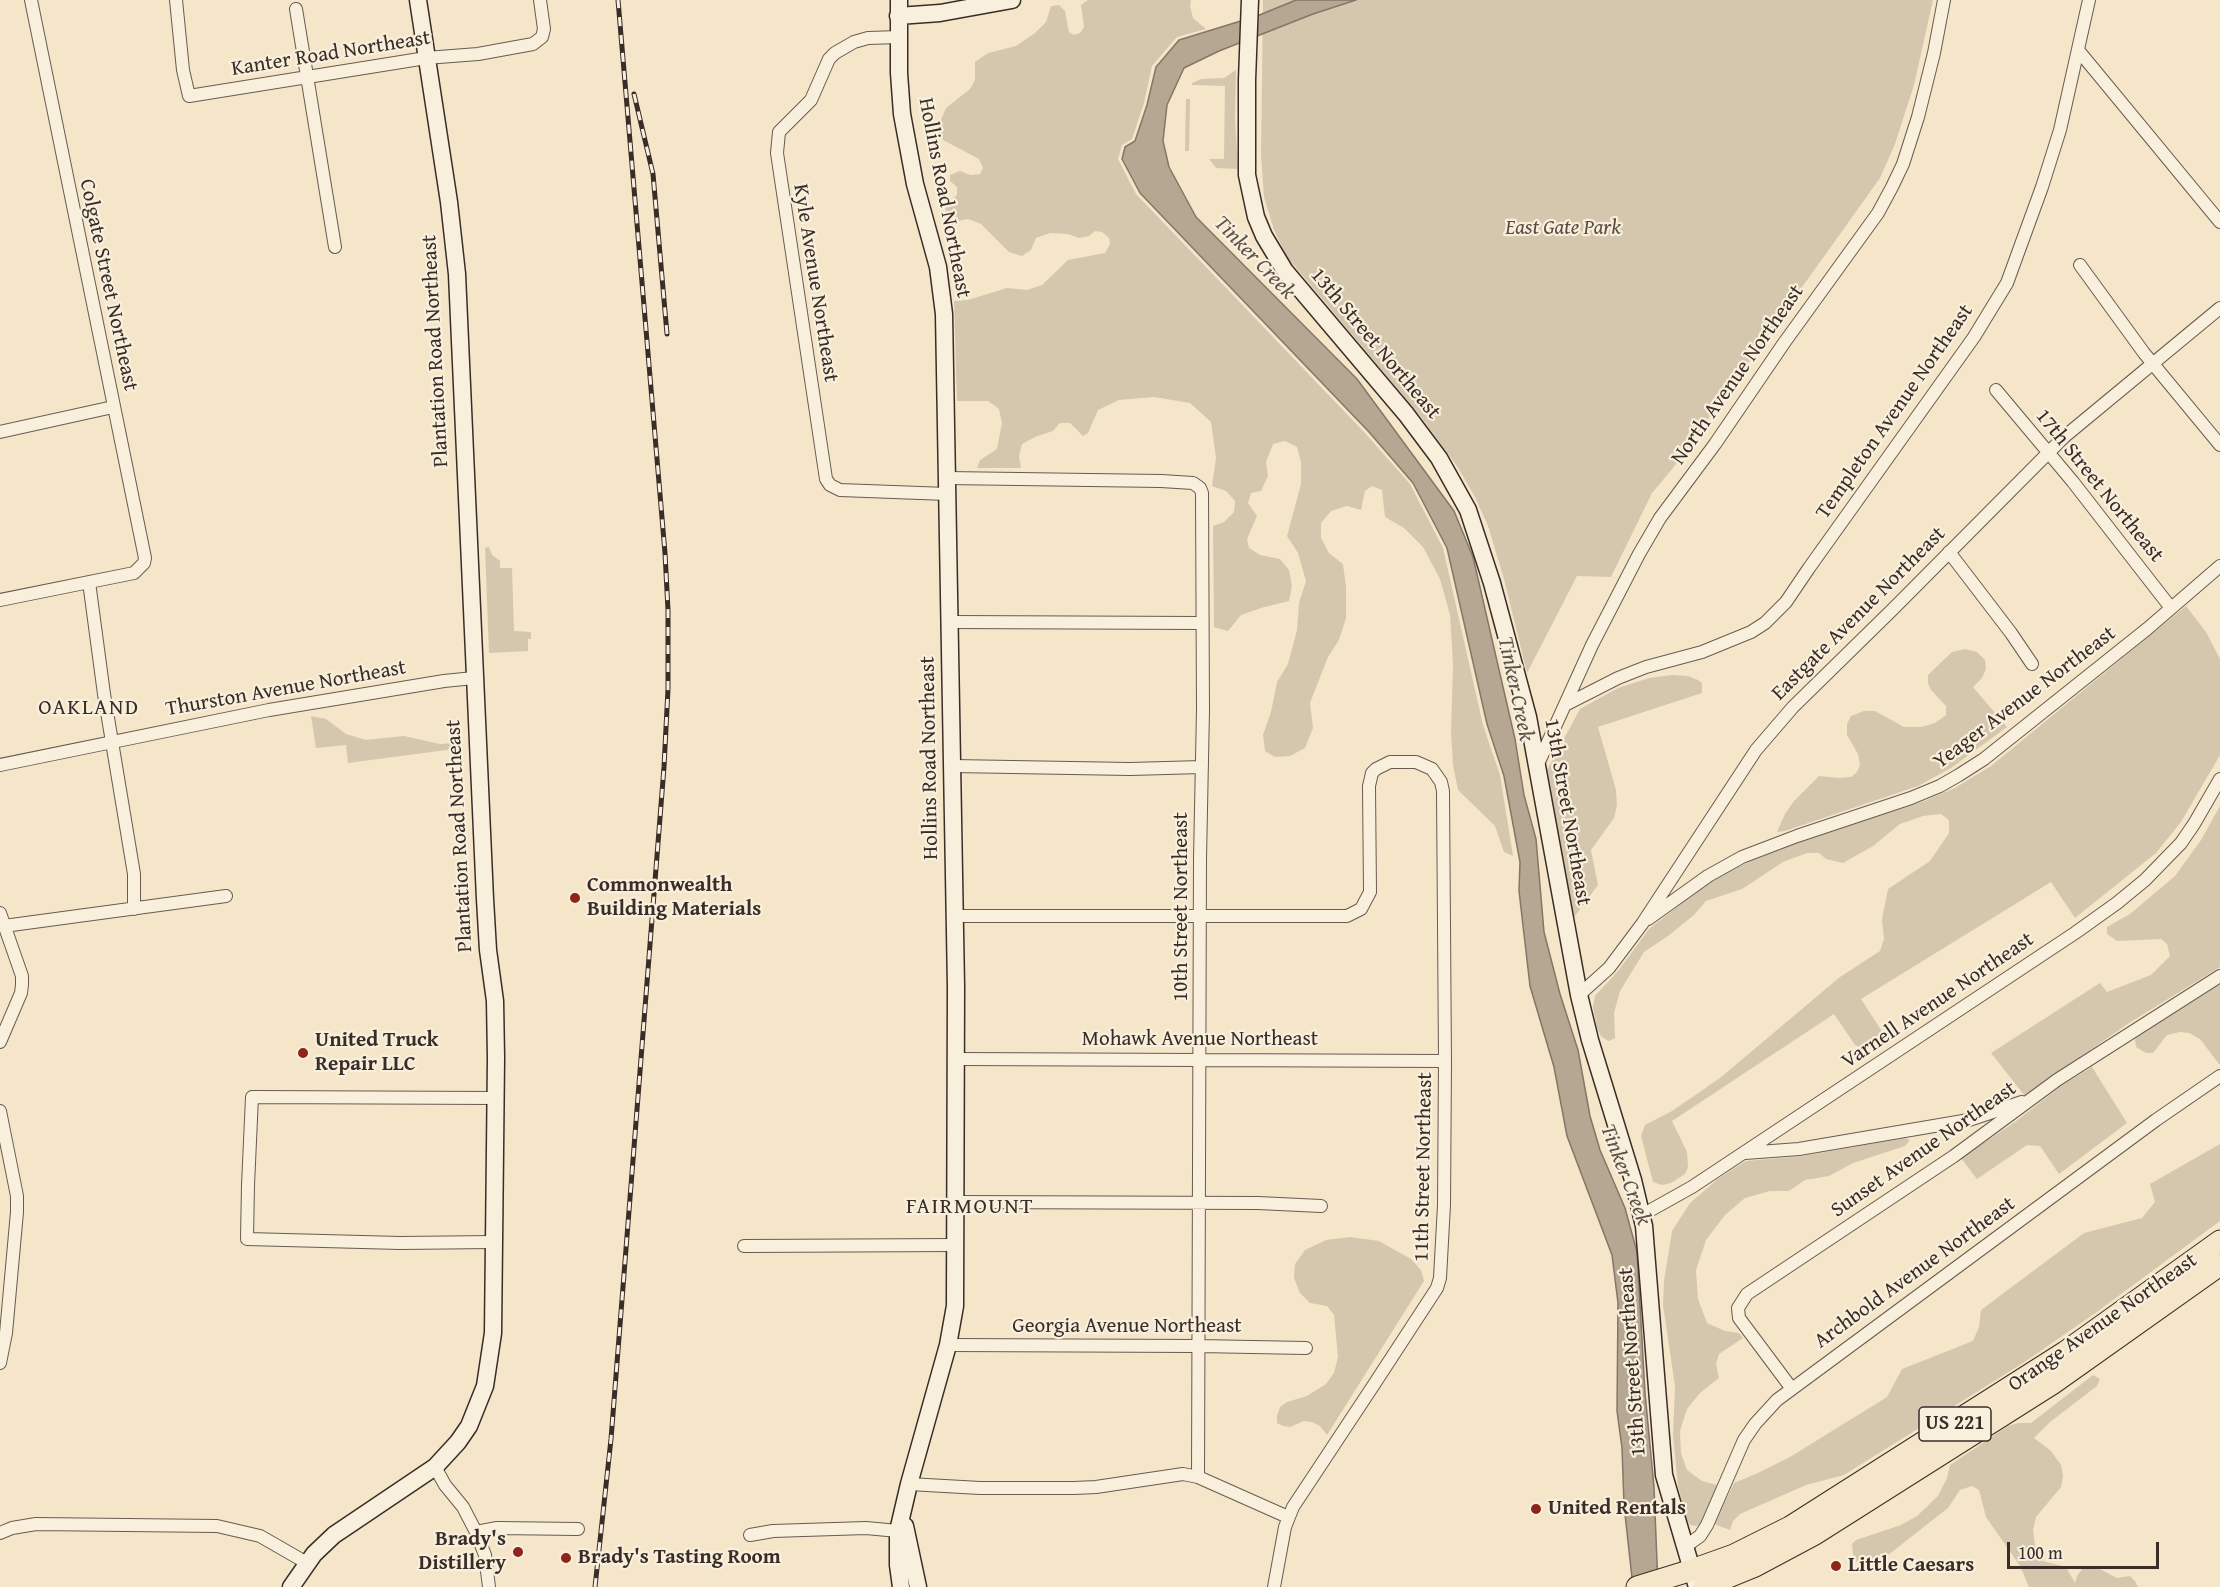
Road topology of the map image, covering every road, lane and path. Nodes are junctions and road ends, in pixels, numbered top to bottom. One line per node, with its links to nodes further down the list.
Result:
1 (31, 0): 21 (street, Colgate Street Northeast)
2 (176, 0): 14 (street, Kanter Road Northeast)
3 (418, 0): 13 (street, Plantation Road Northeast)
4 (540, 0): 13 (street, Kanter Road Northeast)
5 (1012, 0): 9 (street)
6 (1944, 0): 36 (street, North Avenue Northeast)
7 (2089, 0): 12 (street, Templeton Avenue Northeast)
8 (1250, 3): 38 (street, 13th Street Northeast)
9 (898, 8): 11 (street, Hollins Road Northeast)
10 (296, 9): 14 (street)
11 (898, 37): 26 (street, Hollins Road Northeast); 26 (street, Kyle Avenue Northeast)
12 (2078, 50): 15 (street); 36 (street, Templeton Avenue Northeast)
13 (426, 58): 14 (street, Kanter Road Northeast); 35 (street, Plantation Road Northeast)
14 (308, 78): 16 (street)
15 (2220, 222)
16 (335, 247)
17 (2080, 265): 19 (street)
18 (2220, 308): 19 (street, Eastgate Avenue Northeast)
19 (2153, 363): 23 (street); 24 (street, Eastgate Avenue Northeast)
20 (1996, 390): 24 (street, 17th Street Northeast)
21 (113, 407): 22 (street); 29 (street, Colgate Street Northeast)
22 (0, 432)
23 (2220, 445)
24 (2048, 453): 27 (street, Eastgate Avenue Northeast); 31 (street, 17th Street Northeast)
25 (1052, 480): 26 (street, Kyle Avenue Northeast); 33 (street, 10th Street Northeast)
26 (947, 486): 32 (street, Hollins Road Northeast)
27 (1949, 552): 34 (street); 48 (street, Eastgate Avenue Northeast)
28 (2220, 566): 31 (street, Yeager Avenue Northeast)
29 (89, 582): 30 (street); 37 (street)
30 (0, 600)
31 (2171, 608): 48 (street, Yeager Avenue Northeast)
32 (950, 622): 33 (street); 40 (street, Hollins Road Northeast)
33 (1202, 623): 41 (street, 10th Street Northeast)
34 (2032, 664)
35 (474, 678): 37 (street, Thurston Avenue Northeast); 57 (street, Plantation Road Northeast)
36 (1565, 705): 38 (street, North Avenue Northeast)
37 (111, 742): 39 (street, Thurston Avenue Northeast); 44 (street)
38 (1538, 764): 50 (street, 13th Street Northeast)
39 (0, 765)
40 (953, 766): 41 (street); 45 (street, Hollins Road Northeast)
41 (1202, 767): 46 (street, 10th Street Northeast)
42 (2220, 779): 59 (street, Varnell Avenue Northeast)
43 (226, 896): 44 (street)
44 (134, 909): 47 (street)
45 (955, 916): 46 (street); 52 (street, Hollins Road Northeast)
46 (1201, 916): 53 (street, 10th Street Northeast); 54 (street, 11th Street Northeast)
47 (2, 919): 51 (street)
48 (1642, 924): 50 (street, Eastgate Avenue Northeast)
49 (2220, 976): 56 (street, Sunset Avenue Northeast)
50 (1579, 995): 63 (street, 13th Street Northeast)
51 (0, 1042)
52 (956, 1059): 53 (street, Mohawk Avenue Northeast); 60 (street, Hollins Road Northeast)
53 (1200, 1059): 54 (street, Mohawk Avenue Northeast); 61 (street, 10th Street Northeast)
54 (1445, 1061): 78 (street, 11th Street Northeast)
55 (2220, 1076): 73 (street, Archbold Avenue Northeast)
56 (2034, 1097): 59 (street); 73 (street, Sunset Avenue Northeast)
57 (496, 1098): 65 (street, Plantation Road Northeast); 65 (street)
58 (0, 1111): 72 (street)
59 (1742, 1153): 63 (street, Varnell Avenue Northeast)
60 (955, 1202): 61 (street); 66 (street, Hollins Road Northeast)
61 (1199, 1203): 62 (street); 70 (street, 10th Street Northeast)
62 (1321, 1206)
63 (1642, 1215): 84 (street, 13th Street Northeast)
64 (2220, 1241): 86 (highway, Orange Avenue Northeast / US 221)
65 (493, 1242): 74 (street, Plantation Road Northeast)
66 (956, 1245): 67 (street); 69 (street, Hollins Road Northeast)
67 (744, 1246)
68 (2220, 1265): 86 (highway, Orange Avenue Northeast / US 221)
69 (948, 1345): 70 (street, Georgia Avenue Northeast); 76 (street, Hollins Road Northeast)
70 (1198, 1346): 71 (street, Georgia Avenue Northeast); 75 (street, 10th Street Northeast)
71 (1306, 1348)
72 (0, 1363)
73 (1792, 1389): 84 (street, Archbold Avenue Northeast)
74 (435, 1467): 81 (street); 85 (street, Plantation Road Northeast)
75 (1198, 1477): 76 (street); 78 (street)
76 (909, 1484): 77 (street, Hollins Road Northeast)
77 (903, 1513): 80 (street, Hollins Road Northeast); 90 (street, Hollins Road Northeast)
78 (1288, 1517): 91 (street, 11th Street Northeast)
79 (578, 1529): 81 (street)
80 (898, 1531): 83 (street); 89 (street, Hollins Road Northeast)
81 (476, 1532): 88 (street)
82 (0, 1533): 85 (street)
83 (750, 1535)
84 (1686, 1546): 86 (street, 13th Street Northeast)
85 (307, 1563): 87 (street, Plantation Road Northeast)
86 (1692, 1580): 92 (highway, Orange Avenue Northeast / US 221)
87 (291, 1587)
88 (489, 1587)
89 (901, 1587)
90 (918, 1587)
91 (1274, 1587)
92 (1637, 1587)

